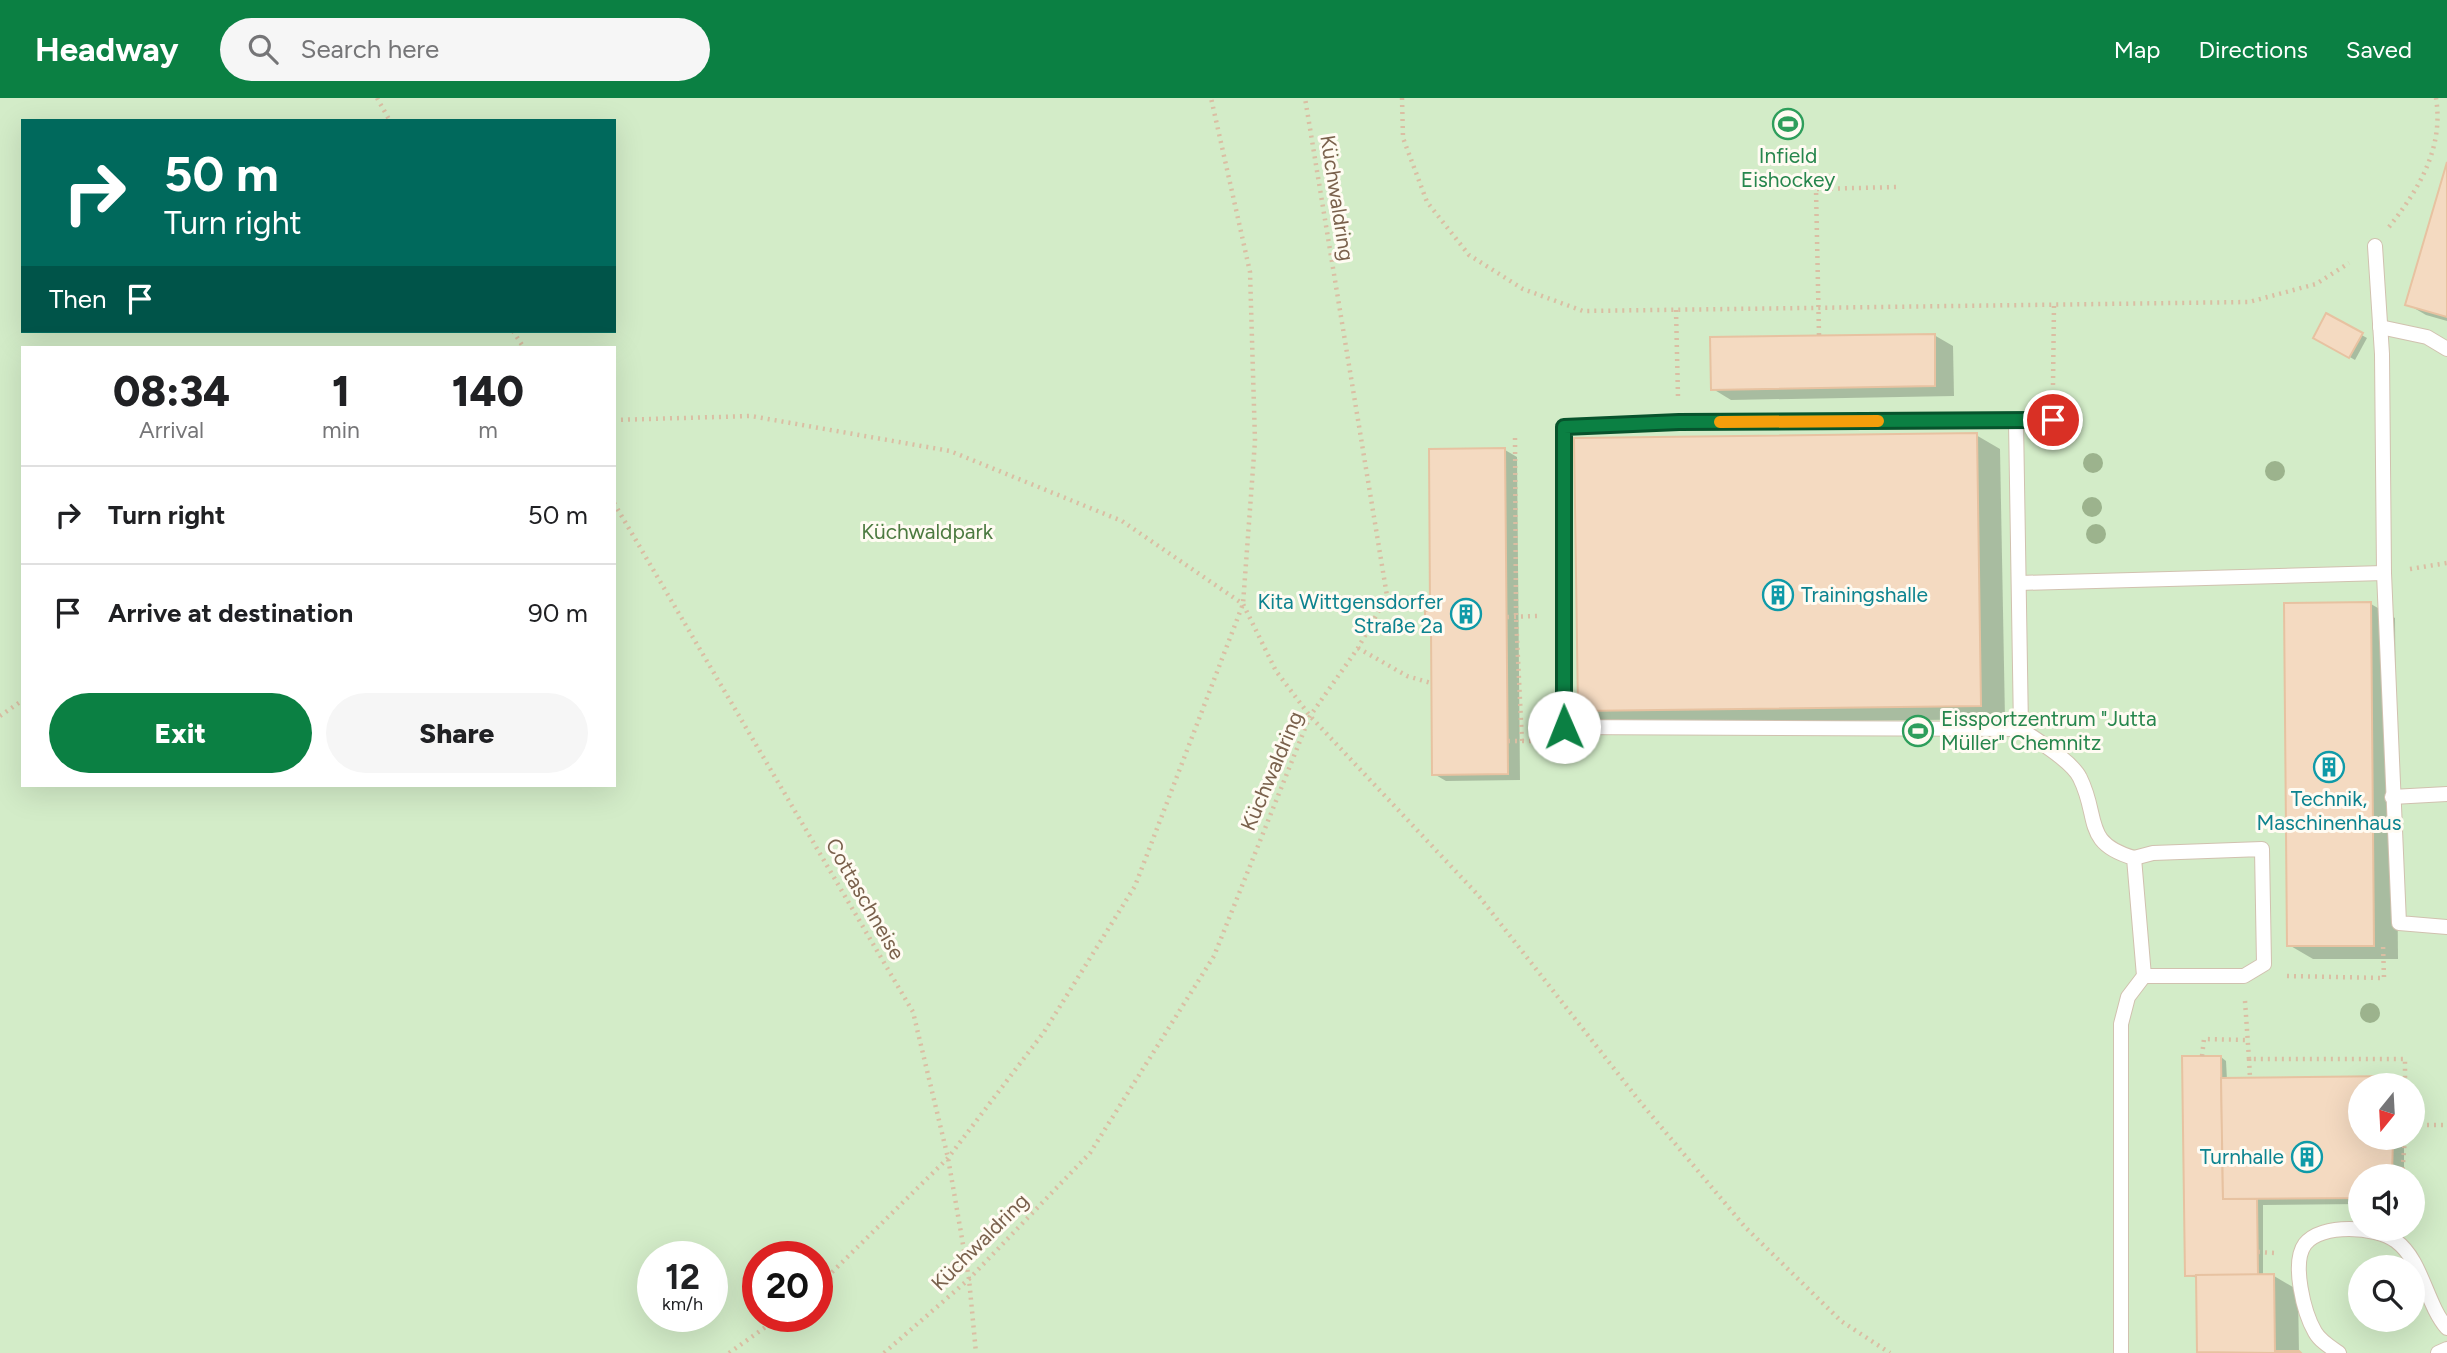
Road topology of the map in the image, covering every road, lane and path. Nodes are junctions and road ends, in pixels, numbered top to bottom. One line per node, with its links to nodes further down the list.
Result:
1 (377, 98): 6 (path)
2 (1211, 98): 26 (path)
3 (1304, 98): 27 (path, Küchwaldring)
4 (1402, 98): 11 (path)
5 (2436, 98): 8 (path)
6 (389, 119)
7 (1898, 187): 10 (path)
8 (2375, 246): 9 (path); 12 (lane)
9 (2054, 304): 10 (path); 15 (path)
10 (1818, 308): 11 (path); 13 (path)
11 (1676, 310): 19 (path)
12 (2380, 327): 14 (lane); 24 (lane)
13 (1819, 335)
14 (2447, 349)
15 (2052, 360)
16 (2053, 411): 18 (lane)
17 (616, 420): 26 (path)
18 (2015, 421): 19 (lane); 25 (lane)
19 (1679, 422): 32 (lane)
20 (1515, 438): 35 (path)
21 (616, 506): 50 (path, Cottaschneise)
22 (2447, 564): 23 (path)
23 (2409, 569)
24 (2384, 573): 25 (lane); 37 (lane)
25 (2020, 583): 33 (lane)
26 (1243, 604): 31 (path); 50 (path)
27 (1358, 648): 28 (path); 31 (path, Küchwaldring)
28 (1431, 683)
29 (21, 701): 30 (path)
30 (0, 716)
31 (1310, 716): 52 (path, Küchwaldring); 59 (path)
32 (1564, 727): 33 (lane); 35 (path)
33 (2021, 729): 38 (lane)
34 (1508, 741): 35 (path)
35 (1522, 742)
36 (2447, 794): 37 (lane)
37 (2392, 797): 39 (lane)
38 (2134, 859): 41 (lane); 42 (lane)
39 (2447, 927)
40 (2383, 944): 42 (path)
41 (2144, 976): 42 (lane); 60 (lane)
42 (2244, 976): 43 (path)
43 (2247, 1040): 44 (path); 45 (path)
44 (2202, 1056)
45 (2249, 1059): 46 (path); 47 (path)
46 (2405, 1073)
47 (2250, 1078)
48 (2426, 1125): 49 (path)
49 (2447, 1125)
50 (948, 1158): 51 (path); 52 (path, Cottaschneise)
51 (833, 1271)
52 (969, 1279): 57 (path, Küchwaldring); 58 (path, Cottaschneise)
53 (2447, 1328): 61 (lane)
54 (759, 1332): 56 (path)
55 (2447, 1349): 62 (lane)
56 (729, 1353)
57 (884, 1353)
58 (976, 1353)
59 (1890, 1353)
60 (2121, 1353)
61 (2339, 1353)
62 (2438, 1353)

